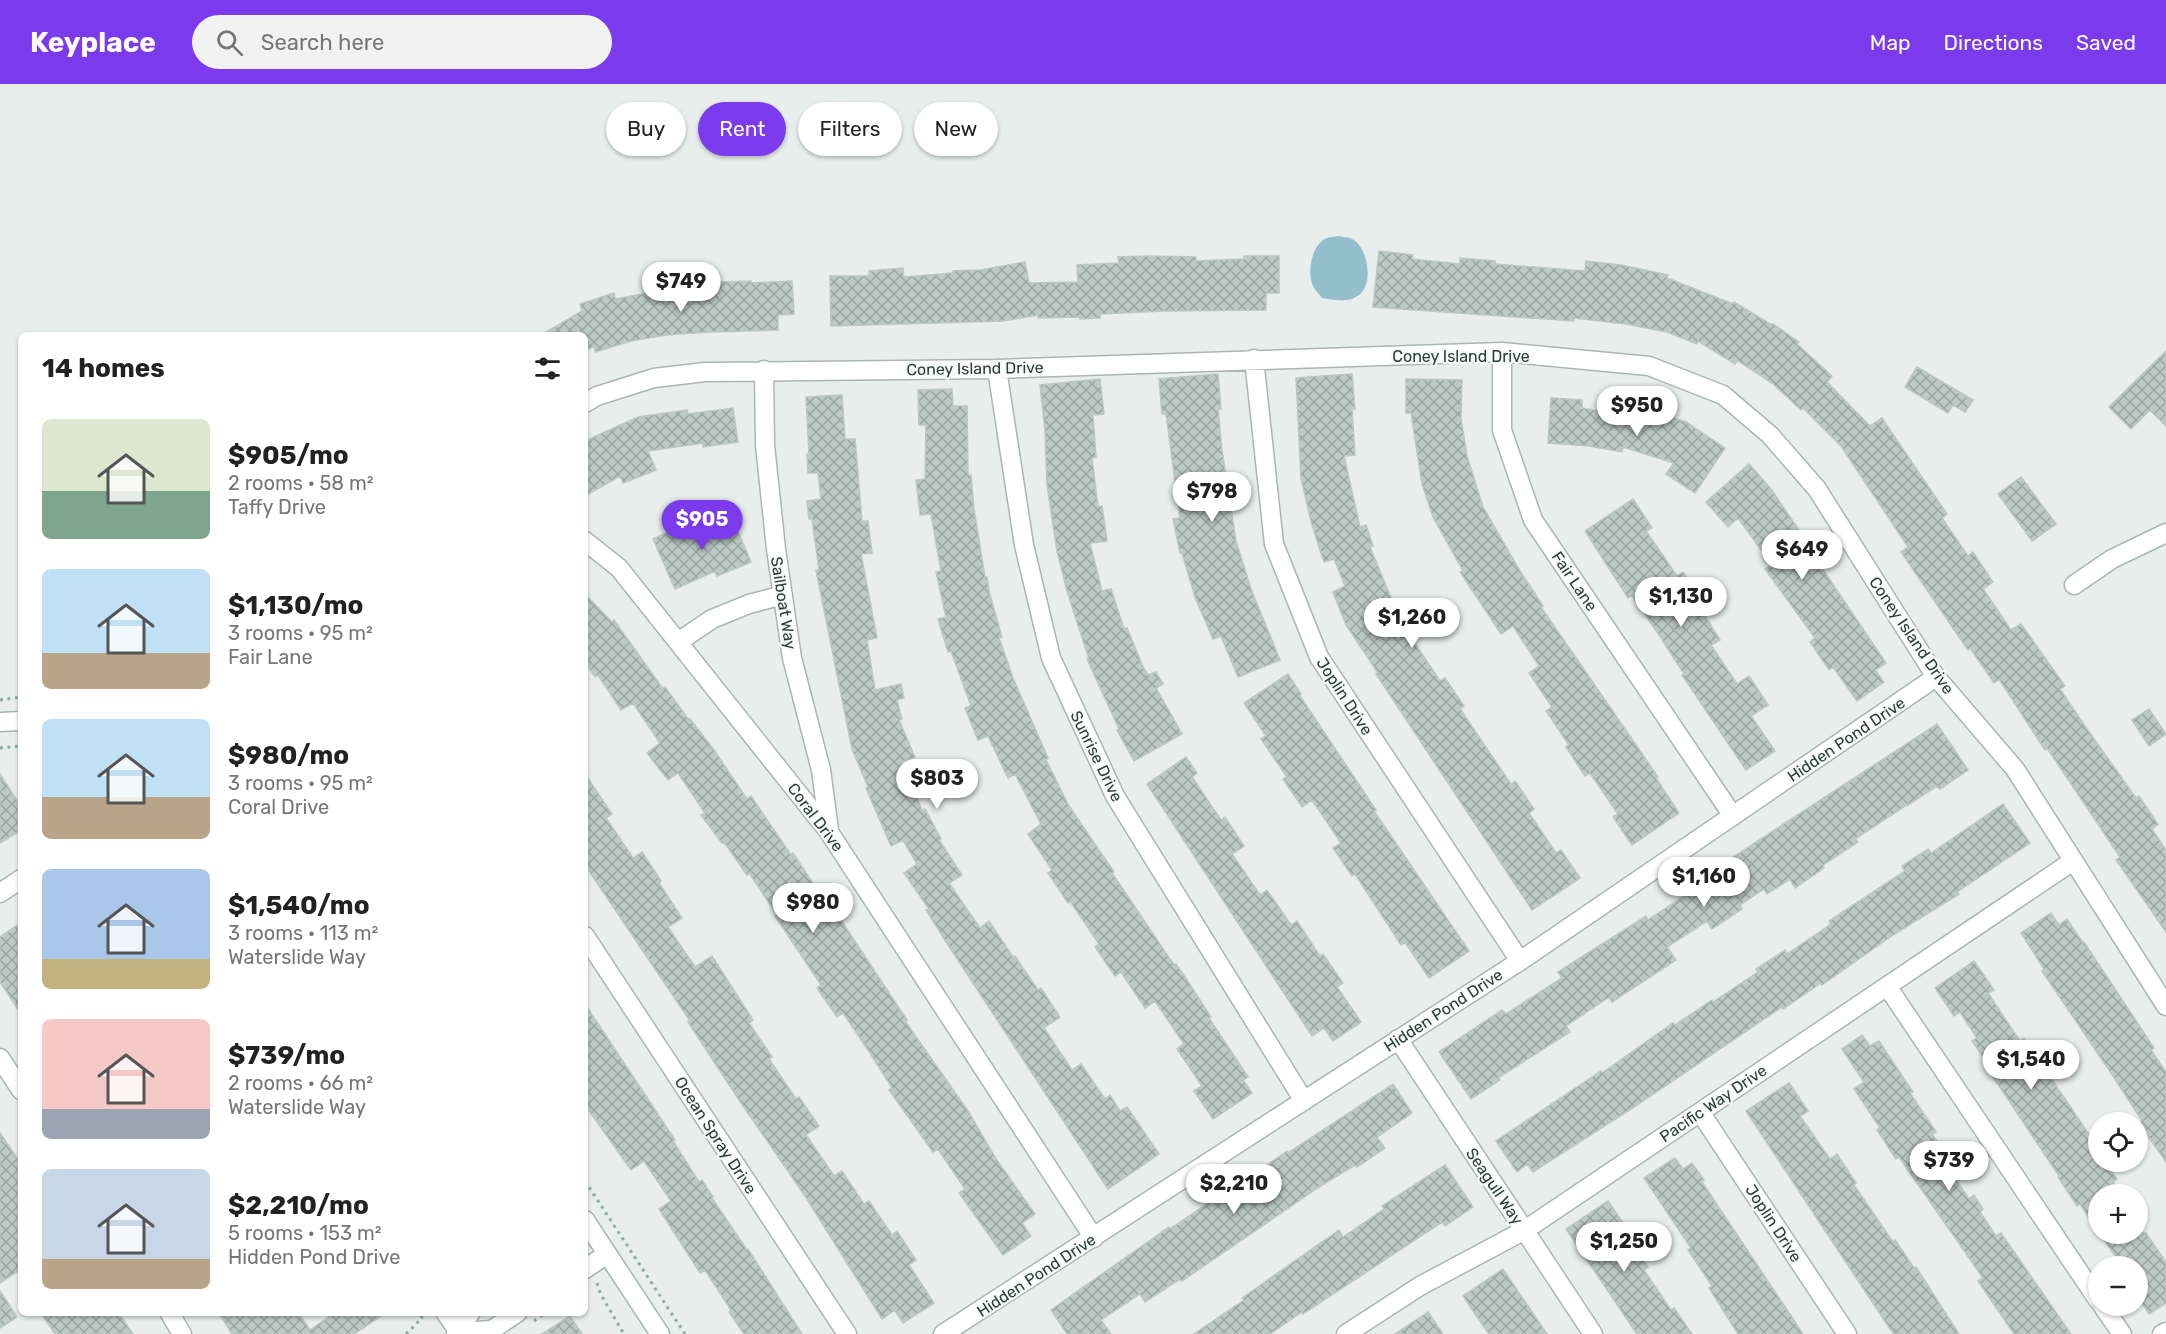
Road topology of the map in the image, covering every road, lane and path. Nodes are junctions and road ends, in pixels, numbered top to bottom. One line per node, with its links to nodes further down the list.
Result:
1 (1502, 352): 2 (street, Coney Island Drive); 11 (street, Coney Island Drive); 18 (street, Fair Lane)
2 (1254, 359): 3 (street, Coney Island Drive); 24 (street, Joplin Drive)
3 (997, 369): 4 (street, Coney Island Drive); 30 (street, Sunrise Drive)
4 (764, 370): 5 (street, Coney Island Drive); 9 (street, Sailboat Way)
5 (588, 402)
6 (2166, 533): 8 (street)
7 (588, 543): 10 (street, Coral Drive)
8 (2074, 585)
9 (783, 596): 10 (street); 19 (street, Sailboat Way)
10 (678, 642): 19 (street, Coral Drive)
11 (1936, 677): 18 (street, Hidden Pond Drive); 20 (street, Coney Island Drive)
12 (18, 697): 13 (path)
13 (0, 700)
14 (18, 721): 15 (street)
15 (0, 722)
16 (18, 746): 17 (path)
17 (0, 748)
18 (1733, 816): 24 (street, Hidden Pond Drive)
19 (829, 832): 35 (street, Coral Drive)
20 (2073, 861): 25 (street, Pacific Way Drive); 26 (street, Coney Island Drive)
21 (18, 881): 22 (street)
22 (0, 893)
23 (588, 941): 51 (street, Ocean Spray Drive)
24 (1520, 961): 27 (street, Hidden Pond Drive)
25 (1887, 986): 31 (street, Pacific Way Drive); 38 (street)
26 (2166, 1006)
27 (1398, 1039): 30 (street, Hidden Pond Drive); 34 (street, Seagull Way)
28 (0, 1058): 29 (street)
29 (18, 1085)
30 (1304, 1101): 35 (street, Hidden Pond Drive)
31 (1700, 1112): 34 (street, Pacific Way Drive); 55 (street, Joplin Drive)
32 (588, 1186): 50 (path)
33 (588, 1226): 36 (street)
34 (1525, 1230): 53 (street, Pacific Way Drive); 54 (street, Seagull Way)
35 (1094, 1238): 52 (street, Hidden Pond Drive)
36 (607, 1254): 37 (street); 49 (street)
37 (591, 1275): 48 (path)
38 (2088, 1285)
39 (171, 1316): 46 (street)
40 (421, 1316): 47 (path)
41 (448, 1316): 45 (street)
42 (469, 1316): 45 (street)
43 (512, 1316): 45 (street)
44 (2110, 1316): 56 (street)
45 (458, 1333)
46 (183, 1334)
47 (406, 1334)
48 (624, 1334)
49 (660, 1334)
50 (685, 1334)
51 (847, 1334)
52 (943, 1334)
53 (1346, 1334)
54 (1593, 1334)
55 (1847, 1334)
56 (2122, 1334)

